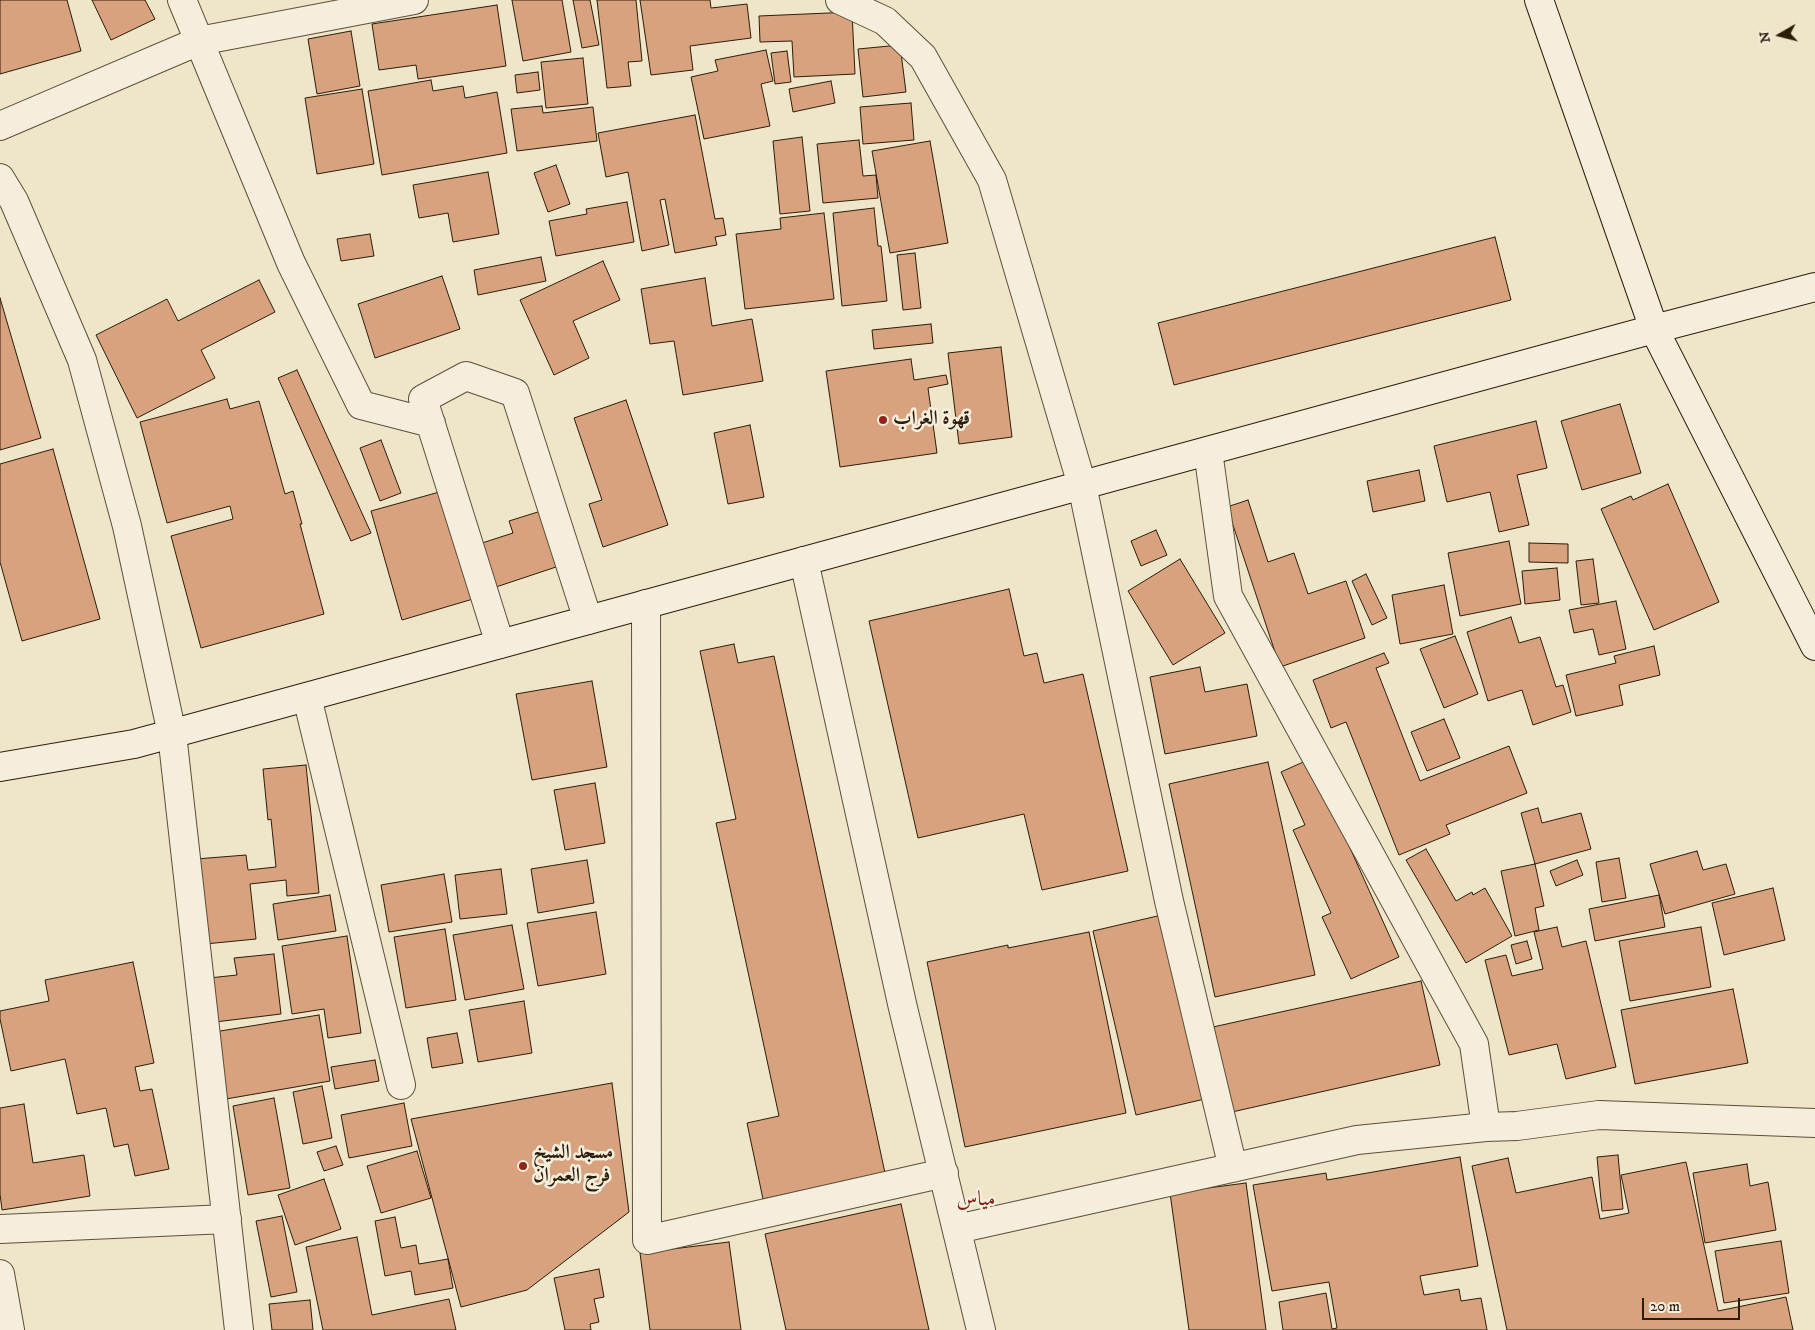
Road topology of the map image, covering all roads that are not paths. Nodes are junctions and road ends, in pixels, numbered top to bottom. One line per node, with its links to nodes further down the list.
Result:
1 (182, 0): 6 (street)
2 (414, 0): 6 (street)
3 (840, 0): 5 (street)
4 (1539, 0): 11 (street)
5 (888, 10): 14 (street)
6 (199, 41): 7 (street); 12 (street)
7 (0, 126)
8 (0, 178): 9 (street)
9 (7, 202): 21 (street)
10 (1815, 287): 11 (street)
11 (1654, 329): 13 (street); 19 (street)
12 (431, 423): 17 (street); 18 (street)
13 (1208, 451): 14 (street); 25 (street)
14 (1082, 485): 15 (street); 26 (street)
15 (804, 561): 16 (street); 27 (street)
16 (646, 604): 17 (street); 27 (street)
17 (588, 620): 18 (street)
18 (500, 644): 20 (street)
19 (1815, 646)
20 (307, 697): 21 (street); 23 (street)
21 (172, 734): 22 (street); 28 (street)
22 (1, 765)
23 (401, 1085)
24 (1815, 1123): 25 (street)
25 (1486, 1127): 26 (street)
26 (1233, 1168): 30 (street)
27 (944, 1173): 30 (street)
28 (227, 1219): 29 (street); 33 (street)
29 (0, 1229)
30 (957, 1229): 34 (street)
31 (0, 1274): 32 (street)
32 (10, 1330)
33 (239, 1330)
34 (981, 1330)

